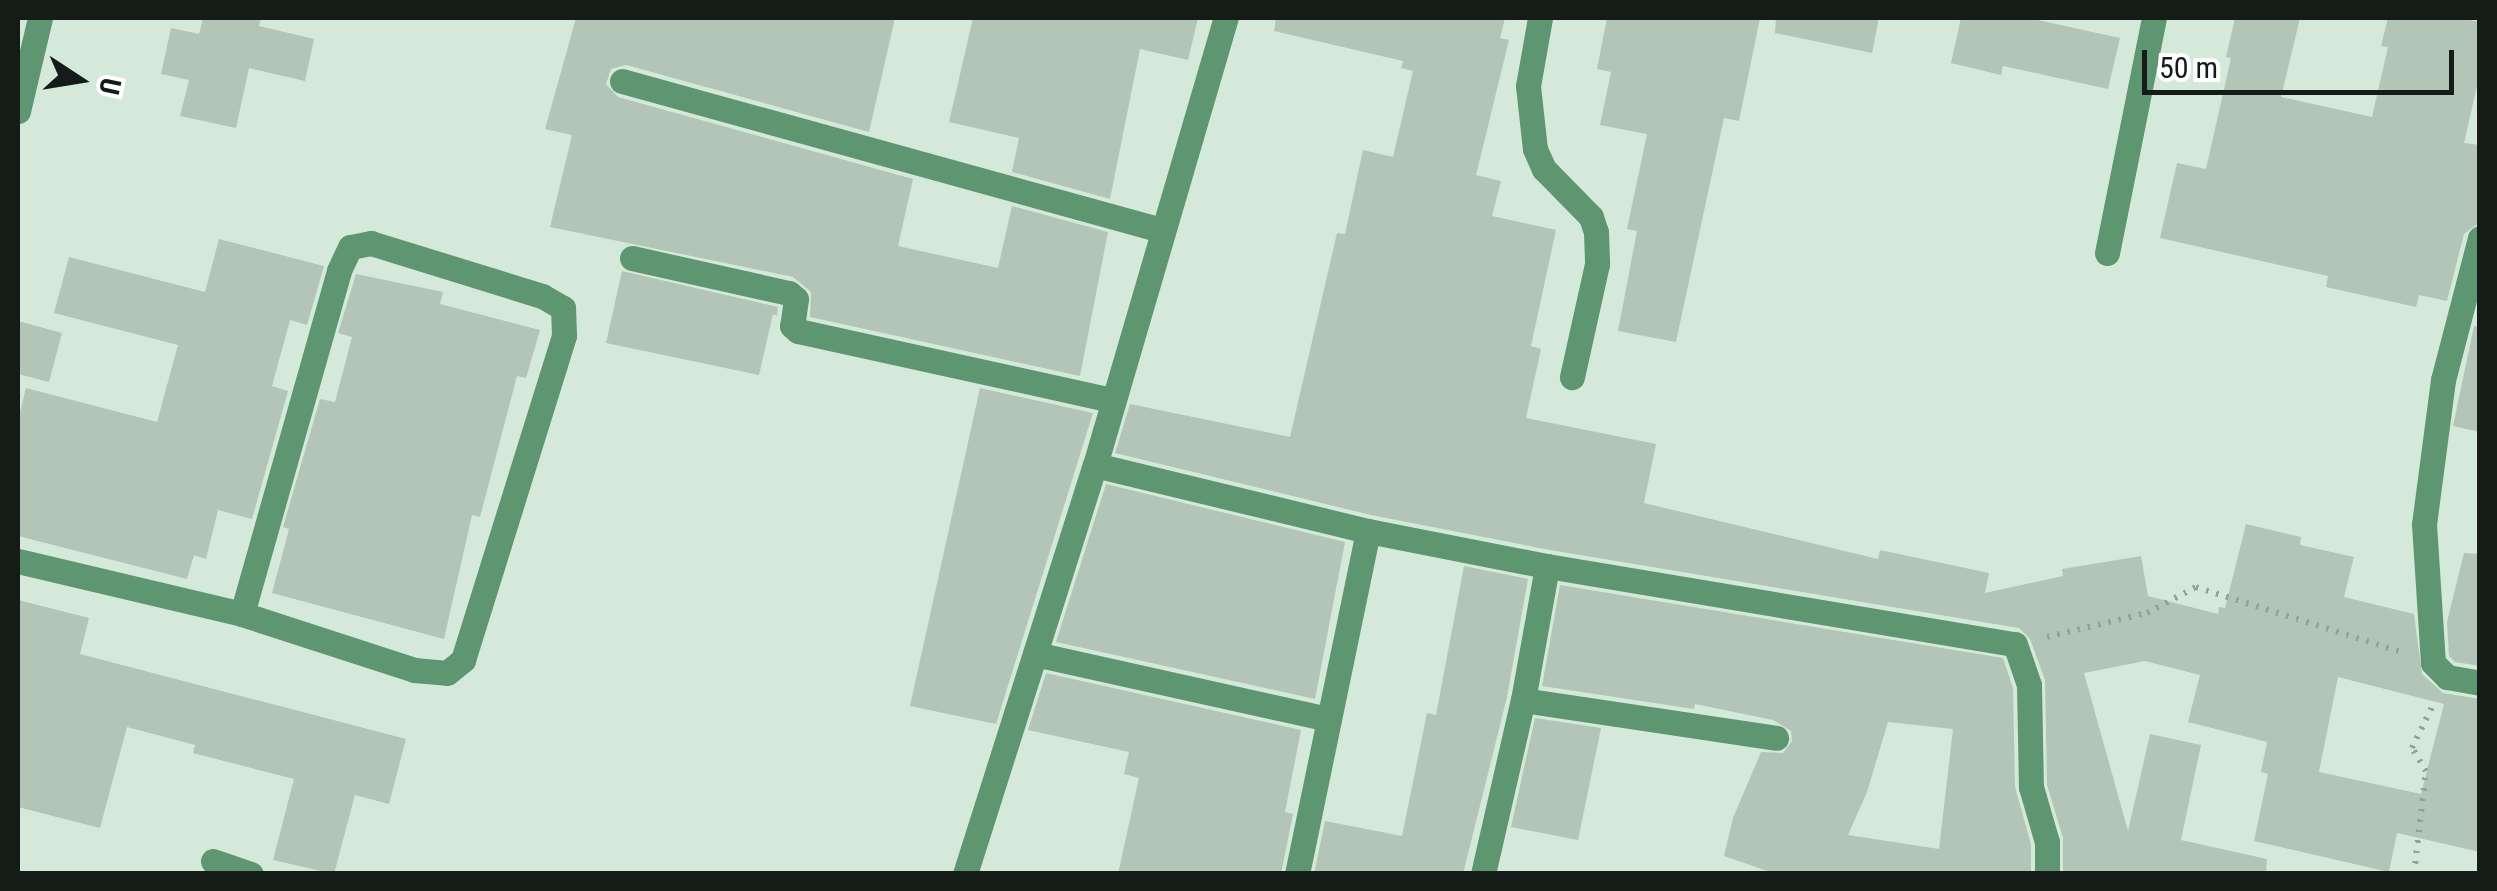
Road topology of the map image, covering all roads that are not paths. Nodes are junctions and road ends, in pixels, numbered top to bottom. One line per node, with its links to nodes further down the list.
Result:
1 (40, 18): 6 (street)
2 (1226, 18): 7 (street)
3 (1540, 18): 11 (street)
4 (2154, 18): 9 (street)
5 (622, 80): 7 (street)
6 (18, 111)
7 (1160, 230): 12 (street)
8 (2480, 238): 19 (street)
9 (2106, 253)
10 (632, 258): 12 (street)
11 (1572, 378)
12 (1111, 400): 13 (street)
13 (1095, 466): 14 (street); 18 (street)
14 (1368, 530): 16 (street); 21 (street)
15 (18, 561): 17 (street)
16 (1546, 566): 20 (street); 28 (street)
17 (242, 614): 17 (street)
18 (1035, 654): 21 (street); 25 (street)
19 (2480, 683)
20 (1523, 700): 22 (street); 27 (street)
21 (1329, 719): 26 (street)
22 (1776, 738)
23 (212, 861): 24 (street)
24 (250, 874)
25 (965, 874)
26 (1297, 874)
27 (1483, 874)
28 (2047, 874)

